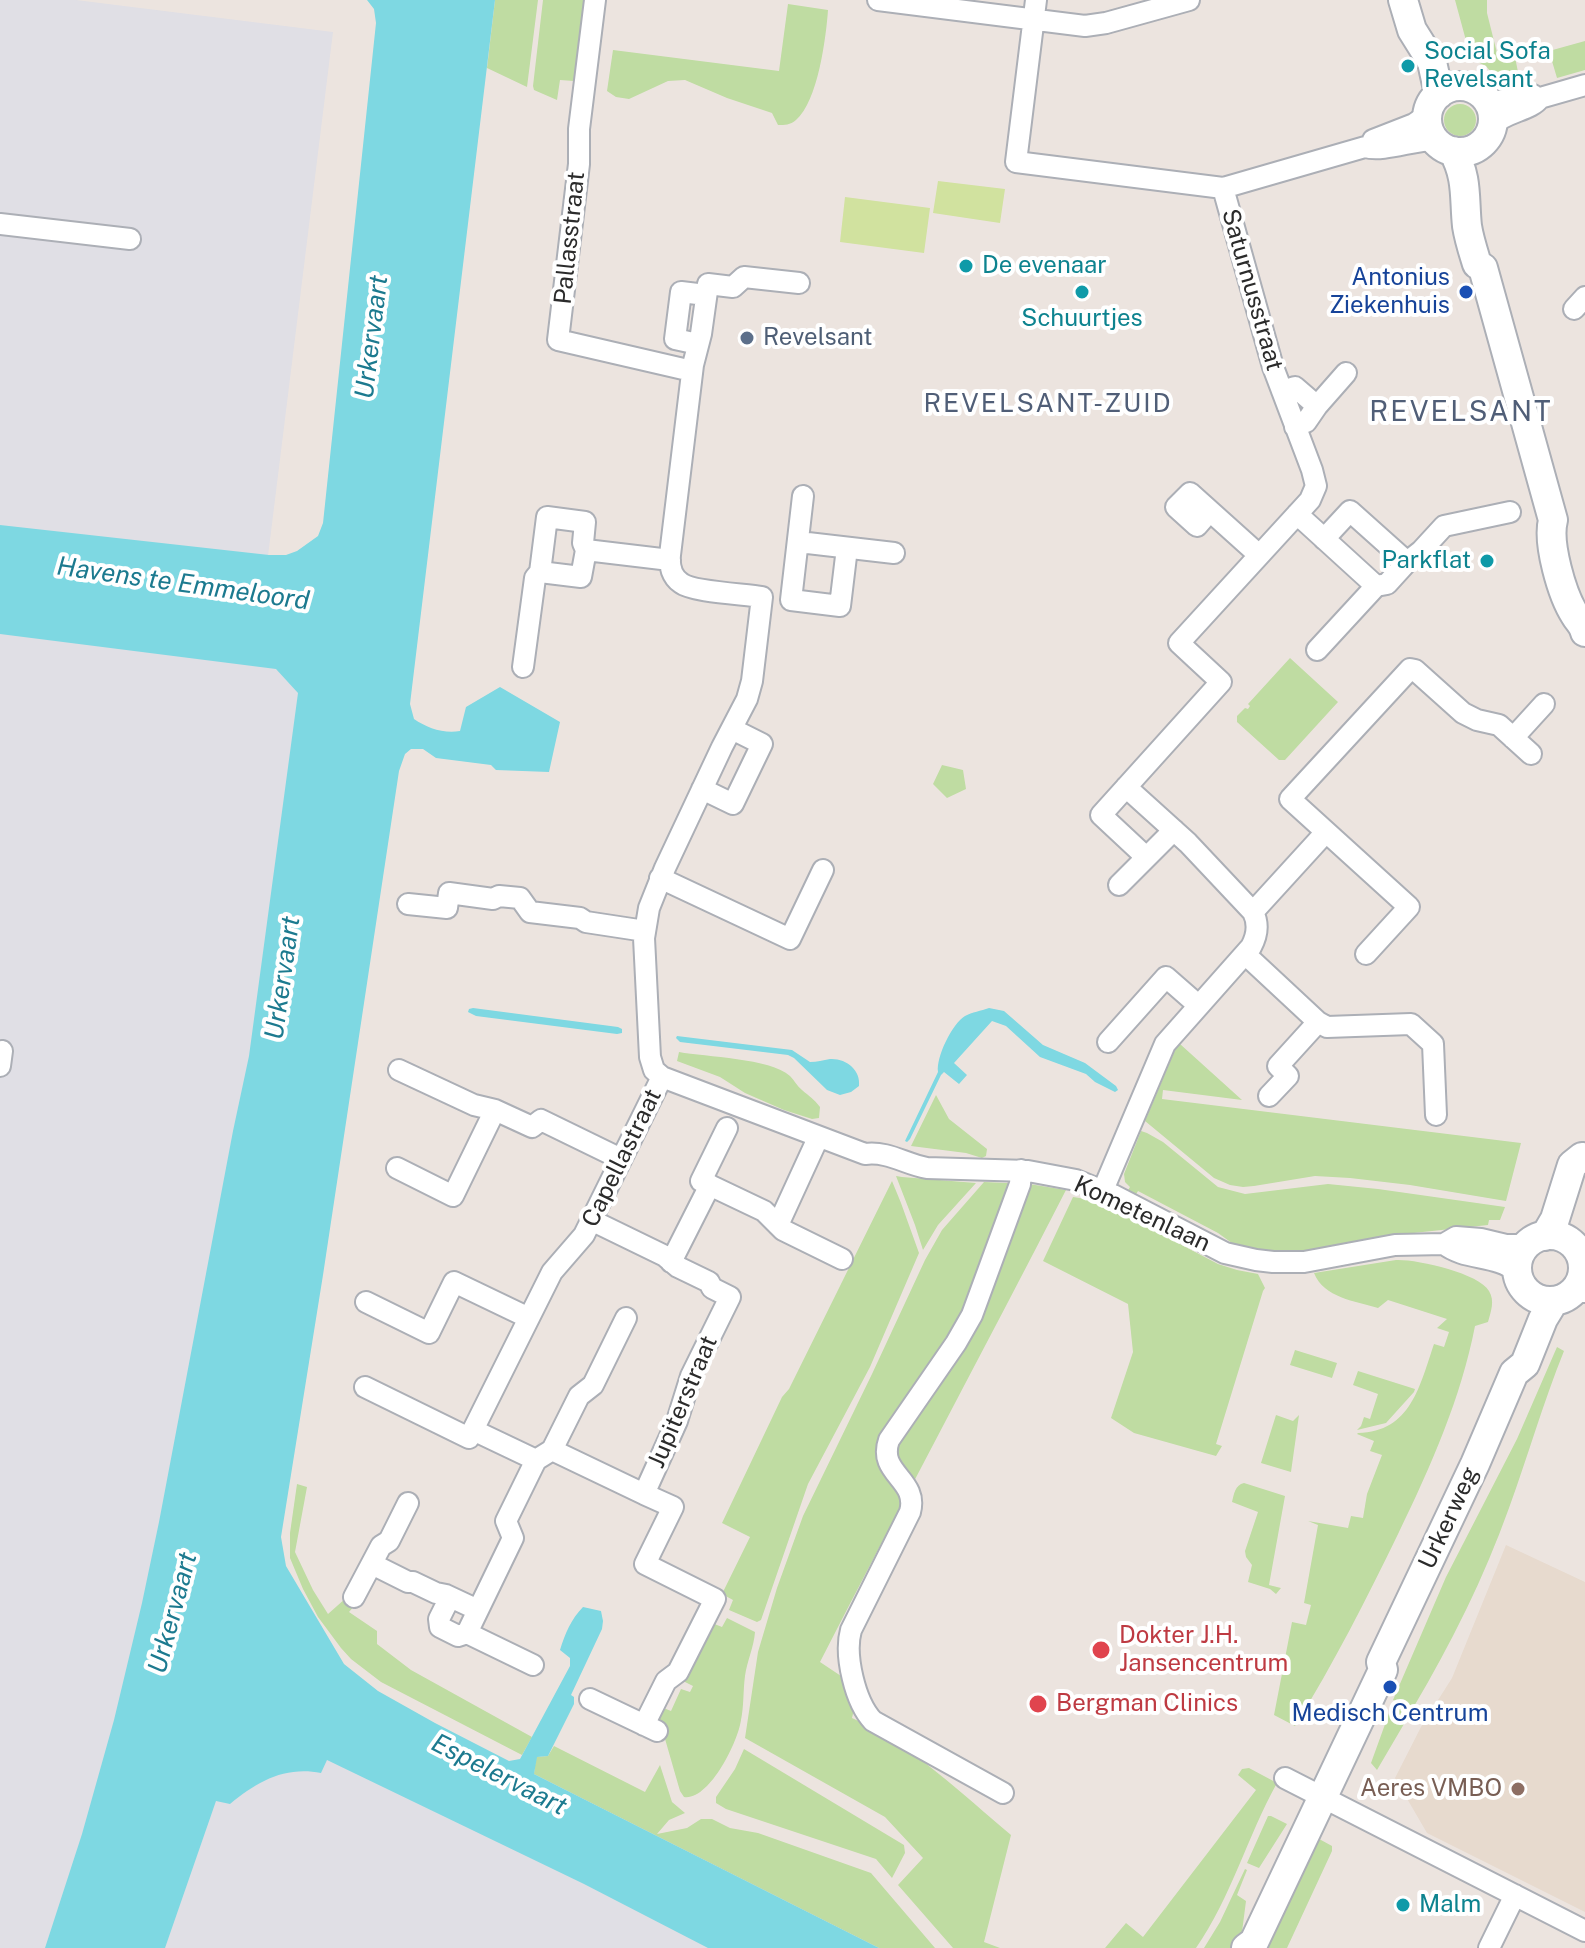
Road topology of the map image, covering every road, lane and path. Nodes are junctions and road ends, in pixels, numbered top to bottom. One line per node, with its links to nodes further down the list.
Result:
1 (595, 0): 13 (street, Pallasstraat)
2 (878, 0): 6 (street)
3 (1189, 0): 6 (street)
4 (1403, 0): 8 (main road)
5 (1416, 0): 8 (main road)
6 (1035, 10): 9 (street)
7 (1585, 85): 8 (street)
8 (1459, 120): 9 (street); 34 (main road)
9 (1223, 188): 15 (street, Saturnusstraat)
10 (0, 224): 11 (street)
11 (130, 239)
12 (799, 283): 13 (street)
13 (692, 371): 28 (street)
14 (1346, 373): 16 (street)
15 (1282, 391): 16 (street, Saturnusstraat); 17 (street, Saturnusstraat)
16 (1317, 406): 17 (street)
17 (1295, 427): 21 (street, Saturnusstraat)
18 (803, 496): 23 (street)
19 (1210, 511): 27 (street)
20 (1510, 512): 29 (street)
21 (1297, 514): 22 (street); 27 (street, Saturnusstraat)
22 (1324, 539): 29 (street); 31 (street)
23 (799, 542): 24 (street); 32 (street)
24 (847, 548): 26 (street); 32 (street)
25 (586, 550): 28 (street); 30 (street); 30 (street)
26 (894, 553)
27 (1259, 555): 41 (street, Saturnusstraat)
28 (670, 560): 33 (street)
29 (1407, 562): 31 (street)
30 (540, 572): 36 (street)
31 (1376, 586): 35 (street)
32 (791, 600): 33 (street)
33 (761, 602): 38 (street)
34 (1584, 620)
35 (1317, 650)
36 (523, 667)
37 (1544, 704): 39 (street)
38 (732, 729): 42 (street); 42 (street)
39 (1513, 738): 40 (street); 44 (street)
40 (1531, 754)
41 (1126, 787): 43 (street); 45 (street, Saturnusstraat)
42 (702, 789): 47 (street)
43 (1174, 830): 45 (street); 50 (street)
44 (1326, 832): 50 (street); 53 (street)
45 (1146, 857): 48 (street)
46 (823, 870): 47 (street)
47 (660, 878): 51 (street)
48 (1119, 885)
49 (408, 904): 51 (street)
50 (1253, 912): 52 (street)
51 (645, 931): 58 (street)
52 (1245, 954): 54 (street); 55 (street)
53 (1366, 954)
54 (1198, 1005): 56 (street); 69 (street)
55 (1318, 1022): 59 (street); 61 (street)
56 (1108, 1042)
57 (399, 1070): 60 (street)
58 (662, 1077): 63 (street, Kometenlaan); 64 (street, Capellastraat)
59 (1269, 1096)
60 (495, 1110): 64 (street); 66 (street)
61 (1436, 1115)
62 (727, 1128): 68 (street)
63 (818, 1138): 67 (street, Kometenlaan); 71 (street)
64 (621, 1159): 70 (street, Capellastraat)
65 (1584, 1162): 72 (main road, Urkerweg); 76 (main road, Urkerweg)
66 (397, 1168)
67 (1021, 1170): 69 (street, Kometenlaan); 93 (street)
68 (710, 1185): 71 (street); 75 (street)
69 (1103, 1190): 73 (street, Kometenlaan)
70 (591, 1220): 75 (street, Jupiterstraat); 78 (street, Capellastraat)
71 (778, 1225): 74 (street)
72 (1536, 1240): 73 (street, Kometenlaan); 76 (main road); 76 (main road, Urkerweg)
73 (1444, 1244): 76 (street, Kometenlaan)
74 (842, 1259)
75 (671, 1262): 83 (street, Jupiterstraat)
76 (1562, 1277): 92 (main road, Urkerweg)
77 (366, 1302): 78 (street)
78 (529, 1318): 81 (street, Capellastraat)
79 (626, 1318): 82 (street)
80 (365, 1387): 81 (street)
81 (473, 1430): 82 (street)
82 (544, 1455): 83 (street); 88 (street)
83 (644, 1494): 91 (street, Jupiterstraat)
84 (408, 1503): 85 (street)
85 (372, 1564): 86 (street); 87 (street)
86 (354, 1597)
87 (450, 1597): 88 (street); 89 (street)
88 (478, 1610): 89 (street)
89 (467, 1633): 90 (street)
90 (533, 1665)
91 (590, 1699)
92 (1305, 1789): 94 (street); 96 (main road, Urkerweg)
93 (1003, 1793)
94 (1515, 1895): 95 (street); 97 (street)
95 (1585, 1931)
96 (1246, 1947)
97 (1489, 1948)

